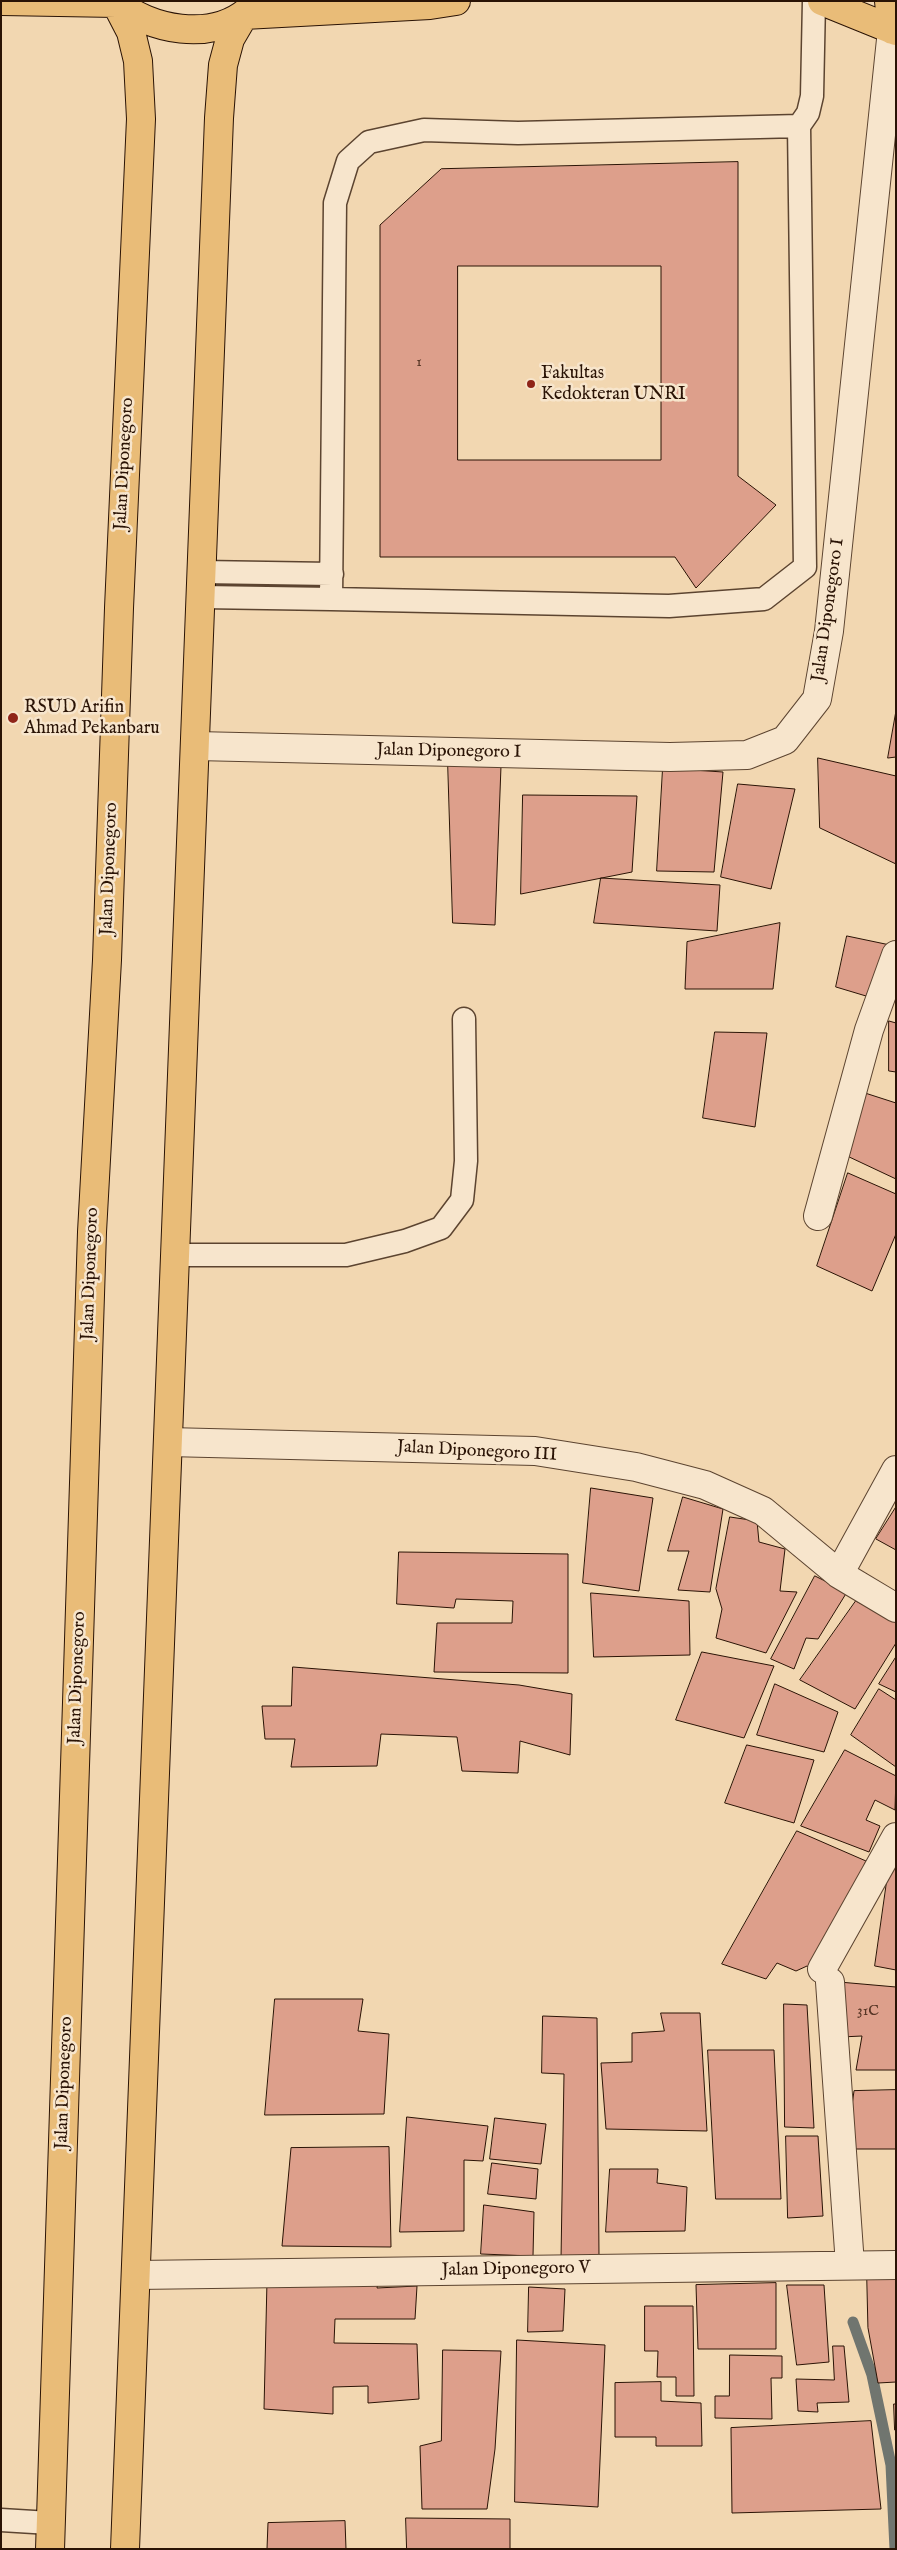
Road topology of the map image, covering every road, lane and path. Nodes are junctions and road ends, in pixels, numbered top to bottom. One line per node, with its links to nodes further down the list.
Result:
1 (2, 1): 6 (main road)
2 (456, 1): 7 (main road)
3 (814, 1): 9 (lane)
4 (822, 1): 8 (main road)
5 (889, 1): 8 (main road)
6 (115, 2): 7 (main road); 27 (main road, Jalan Diponegoro)
7 (252, 8): 11 (main road)
8 (894, 30): 13 (street, Jalan Diponegoro I)
9 (799, 126): 10 (lane); 12 (lane)
10 (332, 574): 11 (lane); 12 (lane)
11 (202, 584): 12 (lane); 13 (main road)
12 (331, 599)
13 (196, 746): 17 (main road)
14 (896, 955): 16 (street)
15 (464, 1020): 17 (lane)
16 (818, 1216)
17 (176, 1255): 18 (main road)
18 (168, 1442): 20 (street, Jalan Diponegoro III); 25 (main road)
19 (896, 1470): 20 (street)
20 (839, 1574): 21 (street, Jalan Diponegoro III)
21 (896, 1608)
22 (896, 1838): 23 (street)
23 (850, 2265): 24 (street, Jalan Diponegoro V); 25 (street, Jalan Diponegoro V)
24 (896, 2265)
25 (136, 2275): 28 (main road)
26 (1, 2520): 27 (lane)
27 (50, 2536)
28 (125, 2549)

